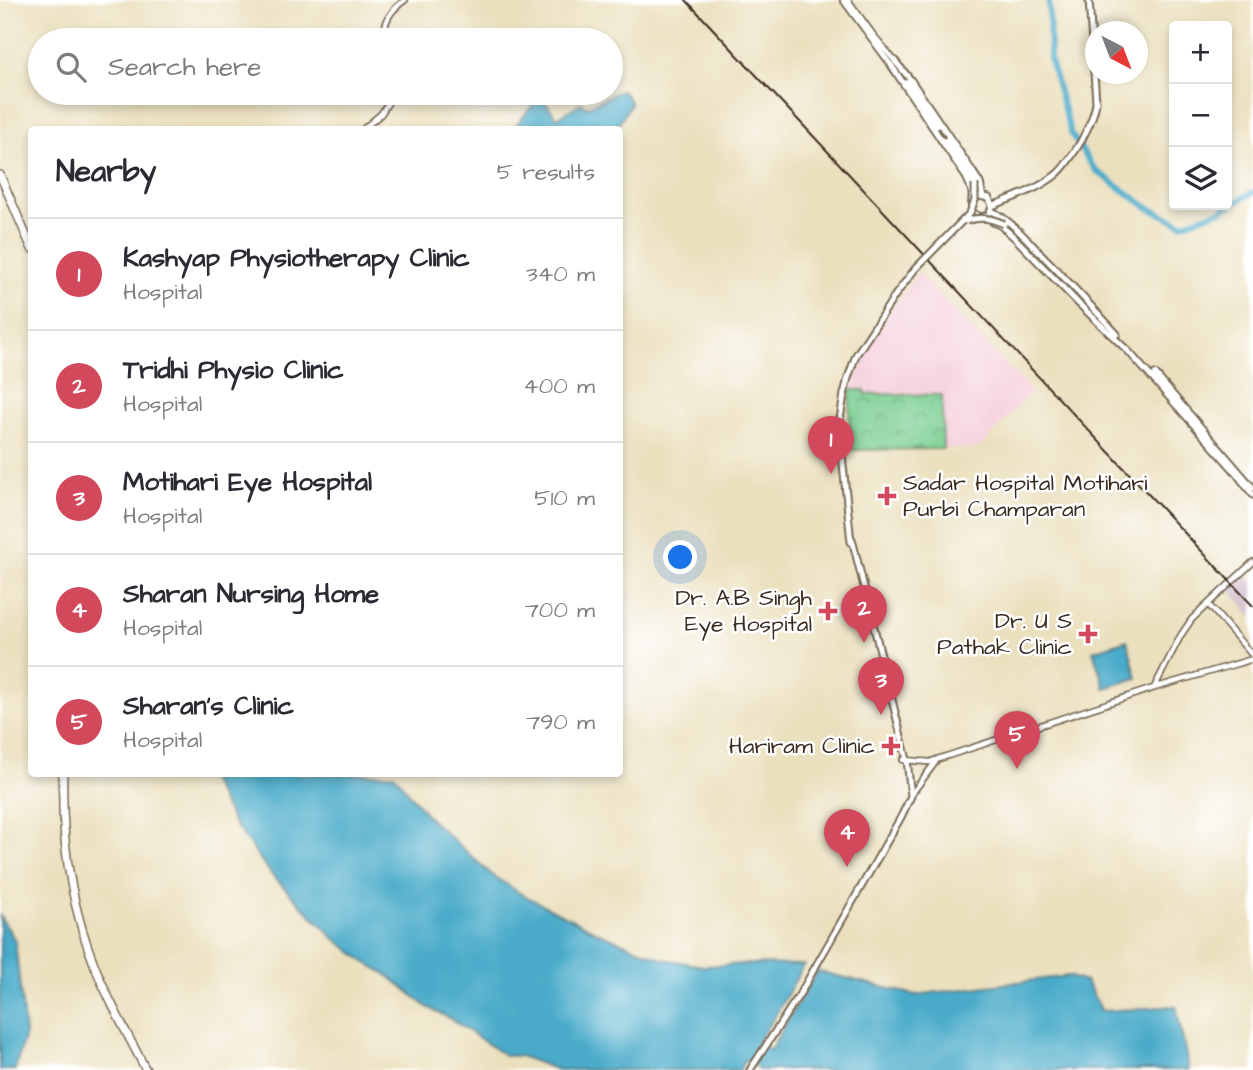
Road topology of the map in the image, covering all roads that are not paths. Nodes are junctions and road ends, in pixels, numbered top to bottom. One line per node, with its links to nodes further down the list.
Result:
1 (405, 0): 4 (street)
2 (845, 0): 5 (street)
3 (1089, 0): 11 (main road)
4 (384, 28)
5 (893, 63): 9 (main road); 10 (main road); 13 (main road, bridge)
6 (387, 105): 7 (street)
7 (367, 126)
8 (0, 175): 14 (highway)
9 (984, 196): 10 (main road); 11 (main road)
10 (973, 200): 12 (main road)
11 (992, 208): 12 (main road); 15 (main road)
12 (983, 217): 15 (main road)
13 (963, 222): 15 (main road, bridge); 23 (main road, bridge)
14 (28, 240)
15 (1103, 322): 16 (main road); 17 (main road)
16 (1253, 488)
17 (1253, 495)
18 (1253, 562): 19 (street)
19 (1208, 604): 20 (street); 21 (street)
20 (1253, 657): 21 (street)
21 (1154, 688): 22 (street)
22 (938, 760): 23 (street); 25 (street)
23 (905, 762): 25 (main road)
24 (63, 777): 26 (highway)
25 (911, 796): 27 (main road)
26 (146, 1070)
27 (750, 1070)

